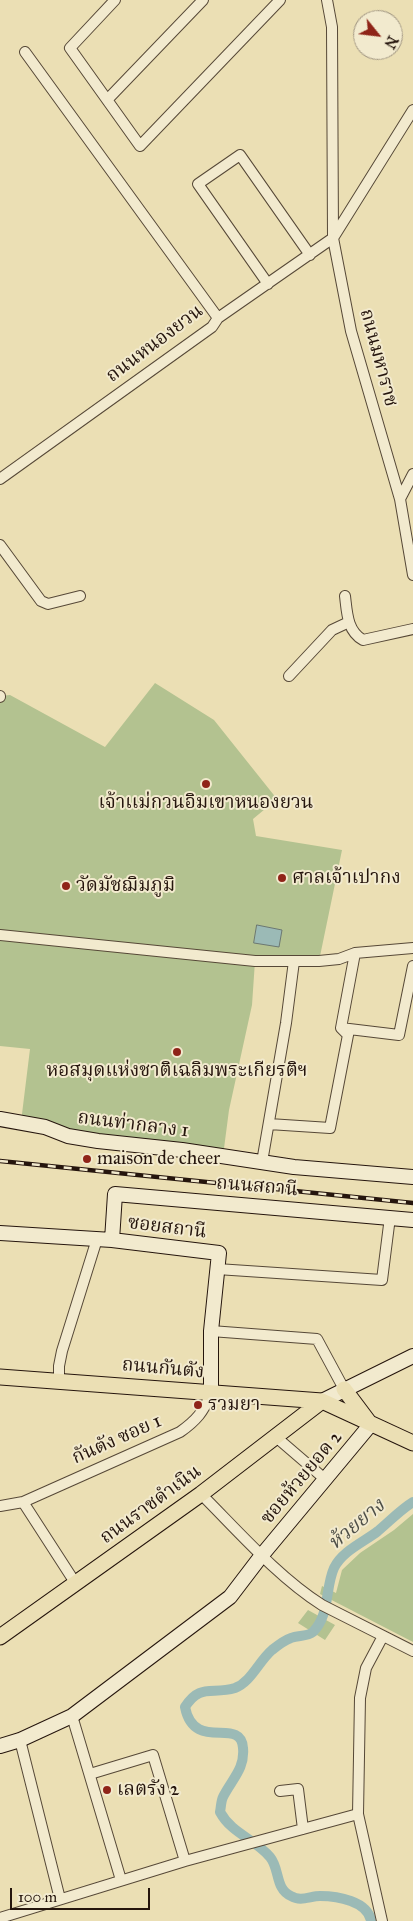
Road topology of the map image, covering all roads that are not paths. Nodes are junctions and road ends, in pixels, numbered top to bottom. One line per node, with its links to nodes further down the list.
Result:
1 (115, 0): 6 (street)
2 (202, 0): 6 (street)
3 (280, 0): 6 (street)
4 (327, 0): 8 (street, ถนนมหาราช)
5 (25, 52): 11 (street)
6 (107, 100)
7 (413, 110): 8 (street)
8 (333, 238): 9 (street, ถนนหนองยวน); 14 (street, ถนนมหาราช)
9 (310, 255): 10 (street, ถนนหนองยวน); 10 (street)
10 (268, 284): 11 (street, ถนนหนองยวน)
11 (218, 318): 13 (street, ถนนหนองยวน)
12 (413, 474): 14 (street)
13 (0, 479)
14 (400, 499): 16 (street, ถนนมหาราช)
15 (0, 545): 17 (street)
16 (413, 574)
17 (80, 596)
18 (346, 596): 19 (street)
19 (349, 622): 20 (street); 21 (street)
20 (413, 629)
21 (289, 676)
22 (0, 935): 25 (street)
23 (413, 948): 24 (street)
24 (355, 953): 25 (street); 27 (street)
25 (294, 961): 29 (street)
26 (413, 966): 27 (street)
27 (340, 1028): 29 (street)
28 (0, 1119): 30 (street, ถนนท่ากลาง 1)
29 (269, 1124): 30 (street)
30 (262, 1162): 31 (street, ถนนท่ากลาง 1)
31 (413, 1177)
32 (390, 1218): 33 (street, ถนนสถานี); 36 (street, ถนนสถานี); 37 (street)
33 (413, 1220)
34 (0, 1233): 35 (street, ซอยสถานี)
35 (97, 1239): 36 (street, ซอยสถานี); 41 (street)
36 (112, 1240): 37 (street, ซอยสถานี)
37 (217, 1269): 38 (street, ซอยสถานี)
38 (211, 1331): 42 (street); 43 (street, ซอยสถานี)
39 (413, 1356): 42 (street)
40 (0, 1377): 41 (main road, ถนนกันตัง)
41 (59, 1381): 43 (main road, ถนนกันตัง)
42 (344, 1389): 45 (street); 47 (main road)
43 (211, 1394): 44 (main road, ถนนกันตัง); 52 (street, กันตัง ซอย 1)
44 (277, 1398): 45 (main road, ถนนกันตัง); 46 (main road)
45 (322, 1401): 46 (main road, ถนนราชดำเนิน); 47 (main road)
46 (297, 1421): 48 (main road, ถนนราชดำเนิน)
47 (371, 1424): 49 (main road); 50 (street, ซอยห้วยยอด 2)
48 (276, 1438): 50 (street); 51 (main road, ถนนราชดำเนิน)
49 (413, 1443)
50 (326, 1480): 54 (street, ซอยห้วยยอด 2)
51 (201, 1494): 54 (street); 55 (main road, ถนนราชดำเนิน)
52 (23, 1502): 53 (street, กันตัง ซอย 1); 55 (street)
53 (0, 1506)
54 (262, 1555): 56 (street); 59 (street, ซอยห้วยยอด 2)
55 (76, 1584): 57 (main road, ถนนราชดำเนิน)
56 (384, 1636): 58 (street); 64 (street)
57 (0, 1637)
58 (413, 1651)
59 (72, 1716): 60 (street, ซอยห้วยยอด 2); 62 (street)
60 (20, 1740): 61 (street, ซอยห้วยยอด 2); 68 (street)
61 (0, 1746)
62 (90, 1774): 66 (street); 67 (street)
63 (280, 1791): 65 (street)
64 (358, 1814): 65 (street); 70 (street)
65 (303, 1829): 66 (street)
66 (184, 1860): 67 (street)
67 (121, 1880): 68 (street)
68 (60, 1899): 69 (street)
69 (0, 1918)
70 (382, 1921)

